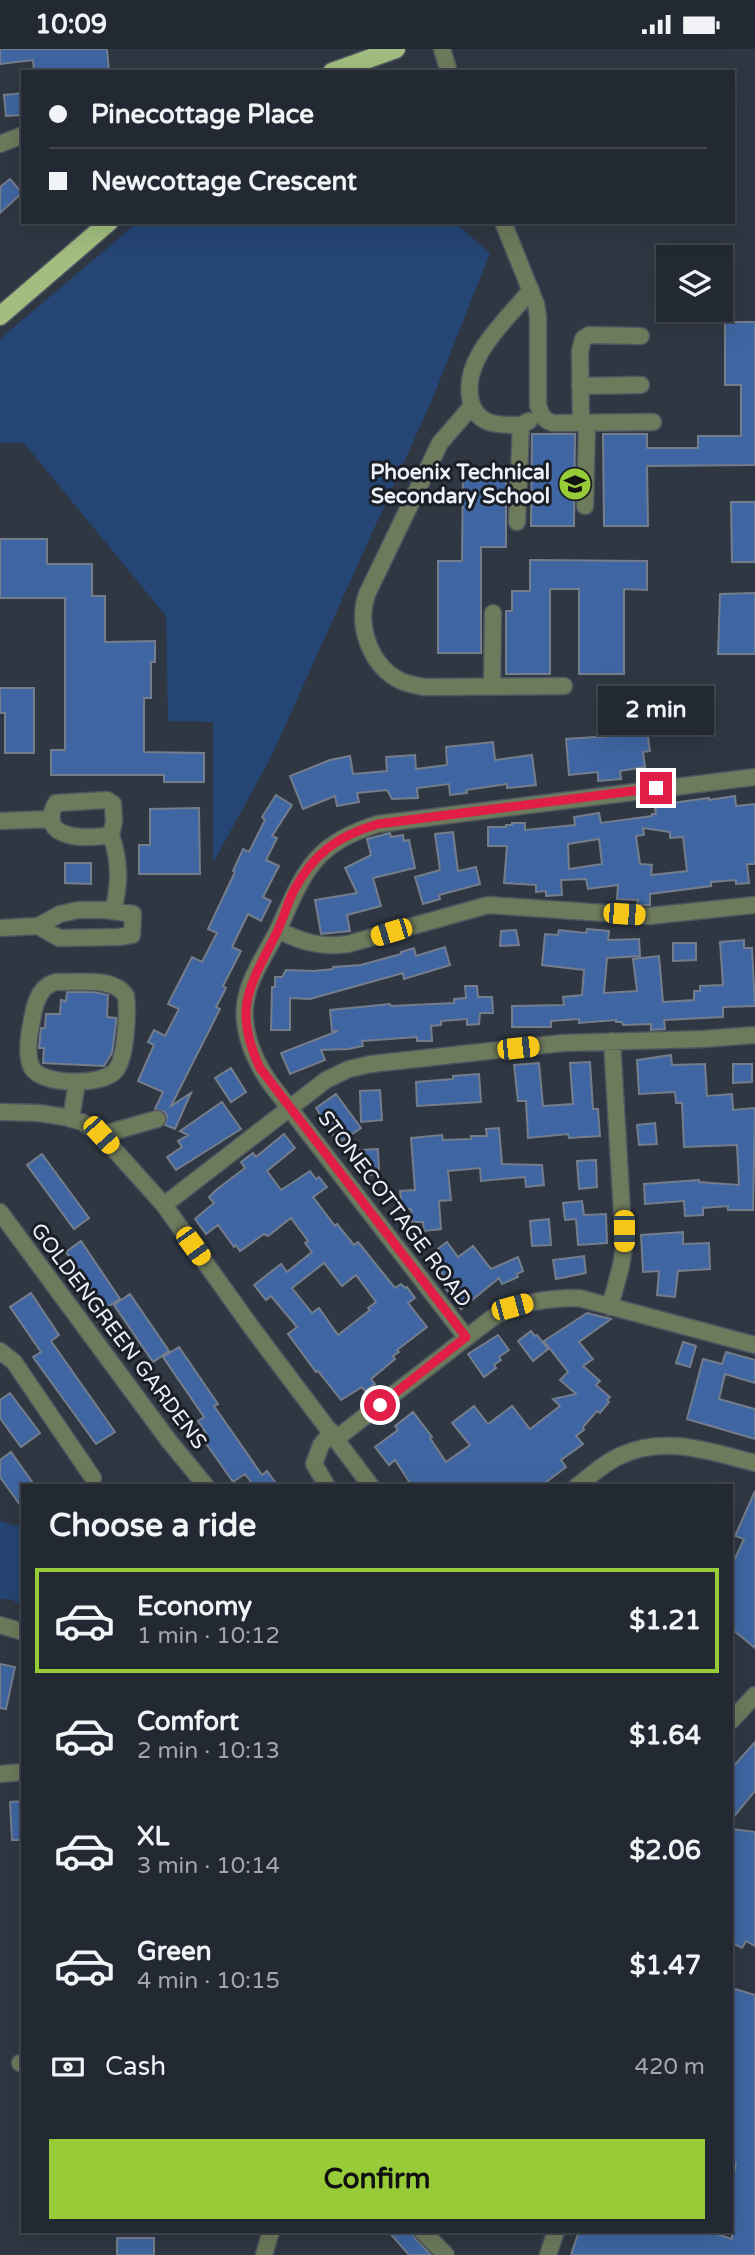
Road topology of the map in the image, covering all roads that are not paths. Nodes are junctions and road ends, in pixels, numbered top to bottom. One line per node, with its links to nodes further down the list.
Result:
1 (396, 49): 3 (main road)
2 (443, 49): 4 (street)
3 (338, 70)
4 (448, 70)
5 (21, 136): 6 (street)
6 (0, 144)
7 (107, 224): 10 (main road)
8 (504, 224): 9 (street)
9 (531, 290): 14 (street); 15 (street)
10 (0, 316)
11 (641, 336): 13 (street)
12 (641, 385): 13 (street)
13 (580, 386): 17 (street)
14 (472, 406): 18 (street); 23 (street)
15 (541, 415): 17 (street); 18 (street)
16 (653, 422): 17 (street)
17 (584, 423): 19 (street)
18 (521, 425): 20 (street)
19 (585, 506)
20 (517, 522)
21 (493, 613): 23 (street)
22 (564, 686): 23 (street)
23 (492, 687)
24 (755, 777): 32 (street, STONECOTTAGE ROAD)
25 (52, 819): 26 (street); 27 (street); 27 (street)
26 (0, 821)
27 (111, 835): 29 (street)
28 (755, 905): 32 (street)
29 (113, 911): 30 (street); 30 (street)
30 (37, 926): 31 (street)
31 (0, 928)
32 (278, 930): 36 (street, STONECOTTAGE ROAD)
33 (755, 1035): 34 (street)
34 (612, 1041): 36 (street); 43 (street)
35 (77, 1082): 35 (street); 38 (street)
36 (290, 1107): 41 (street); 44 (street, STONECOTTAGE ROAD)
37 (0, 1112): 38 (street)
38 (71, 1119): 40 (street)
39 (157, 1119): 40 (street)
40 (101, 1135): 41 (street)
41 (164, 1205): 47 (street)
42 (0, 1212): 50 (street, GOLDENGREEN GARDENS)
43 (610, 1307): 44 (street); 45 (street)
44 (466, 1337): 47 (street)
45 (755, 1345)
46 (0, 1351): 49 (street)
47 (334, 1435): 51 (street); 52 (street)
48 (755, 1462): 53 (street)
49 (93, 1478)
50 (204, 1484)
51 (326, 1484)
52 (370, 1484)
53 (580, 1484)
54 (0, 1625): 55 (street)
55 (21, 1631)
56 (755, 1695): 57 (street)
57 (733, 1719)
58 (21, 1772): 59 (street)
59 (0, 1774)
60 (270, 2233): 63 (street)
61 (424, 2233): 64 (street)
62 (555, 2233): 65 (street)
63 (264, 2255)
64 (446, 2255)
65 (548, 2255)

